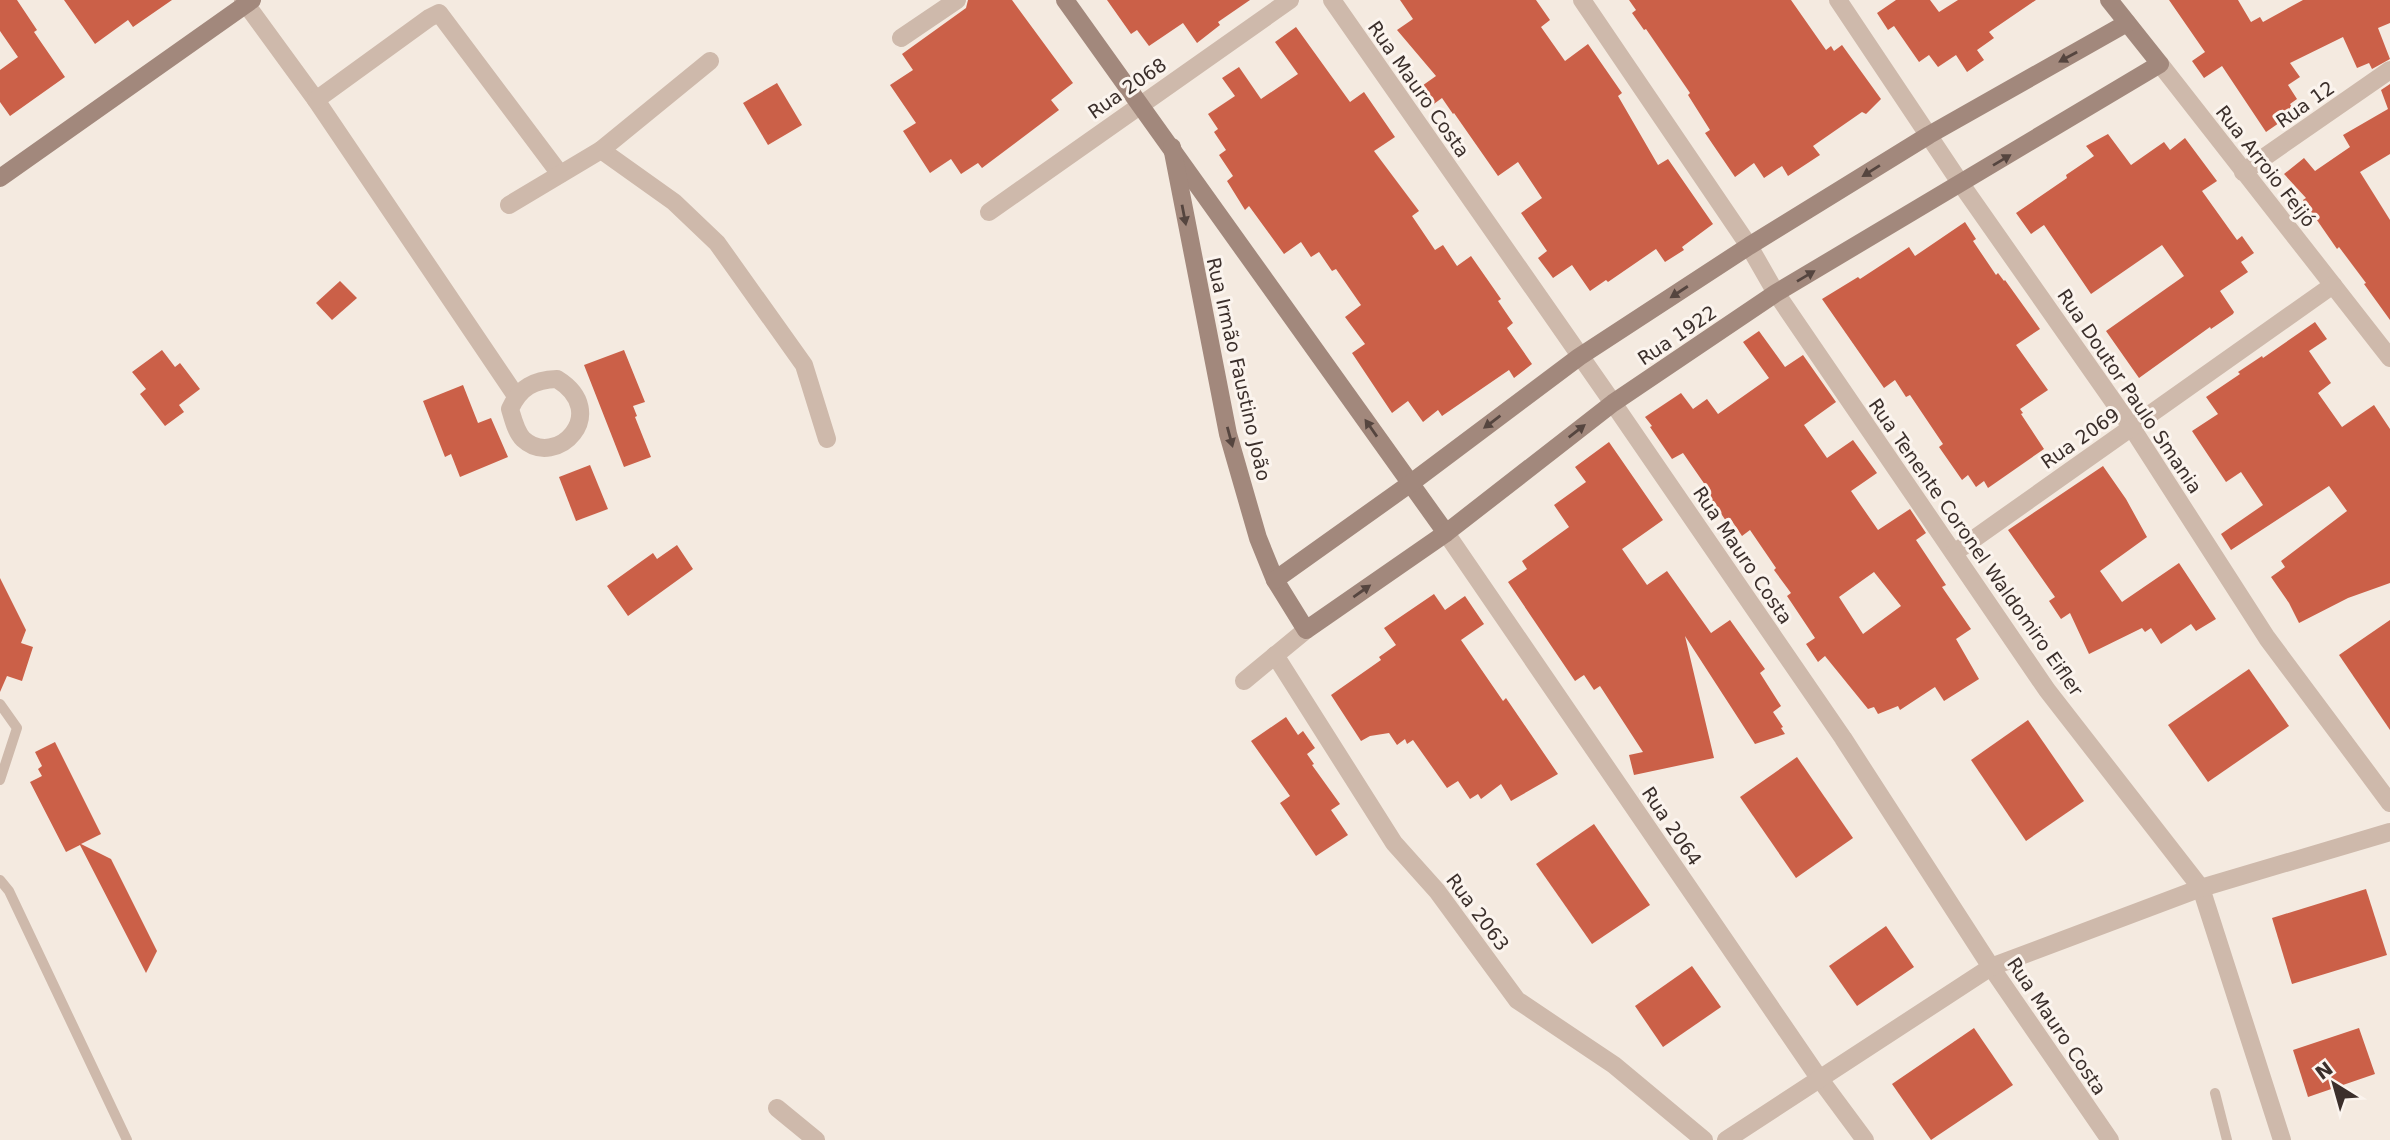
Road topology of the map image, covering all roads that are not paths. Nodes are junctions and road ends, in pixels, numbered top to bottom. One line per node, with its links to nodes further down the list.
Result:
1 (957, 0): 10 (street)
2 (1065, 0): 15 (street, Rua Irmão Faustino João)
3 (1290, 0): 15 (street, Rua 2068)
4 (1332, 0): 28 (street, Rua Mauro Costa)
5 (1582, 0): 25 (street, Rua Tenente Coronel Waldomiro Eifler)
6 (1838, 0): 16 (street, Rua Doutor Paulo Smania)
7 (2109, 0): 9 (street, Rua Arroio Feijó)
8 (247, 2): 14 (street); 21 (street)
9 (2127, 23): 12 (street, Rua Arroio Feijó); 16 (street, Rua 1922, one-way to 16)
10 (901, 38)
11 (710, 61): 18 (street)
12 (2160, 64): 19 (street, Rua Arroio Feijó); 22 (street, Rua 1922, one-way to 12)
13 (2390, 71): 19 (street, Rua 12)
14 (316, 100): 20 (street); 30 (street)
15 (1139, 105): 17 (street, Rua Irmão Faustino João); 24 (street, Rua 2068)
16 (1929, 135): 22 (street, Rua Doutor Paulo Smania); 25 (street, Rua 1922, one-way to 25)
17 (1172, 147): 34 (street, Rua Irmão Faustino João, one-way to 17); 37 (street, Rua Irmão Faustino João, one-way to 37)
18 (601, 150): 20 (street); 33 (street)
19 (2243, 172): 26 (street, Rua Arroio Feijó)
20 (560, 174): 23 (street)
21 (0, 178)
22 (1961, 184): 27 (street, Rua 1922, one-way to 22); 32 (street, Rua Doutor Paulo Smania)
23 (509, 205)
24 (989, 212)
25 (1749, 246): 27 (street, Rua Tenente Coronel Waldomiro Eifler); 28 (street, Rua 1922, one-way to 28)
26 (2333, 285): 29 (street, Rua Arroio Feijó); 32 (street, Rua 2069)
27 (1776, 293): 31 (street, Rua 1922); 36 (street, Rua Tenente Coronel Waldomiro Eifler)
28 (1579, 357): 31 (street, Rua Mauro Costa); 34 (street, Rua 1922, one-way to 34)
29 (2390, 358)
30 (516, 396)
31 (1613, 403): 35 (street, Rua 1922, one-way to 31); 47 (street, Rua Mauro Costa)
32 (2132, 428): 36 (street, Rua 2069); 43 (street, Rua Doutor Paulo Smania)
33 (827, 439)
34 (1411, 483): 35 (street, Rua Irmão Faustino João); 37 (street, Rua 1922)
35 (1446, 533): 38 (street, Rua 1922, one-way to 35); 48 (street, Rua 2064)
36 (1954, 552): 46 (street, Rua Tenente Coronel Waldomiro Eifler)
37 (1275, 580): 38 (street, Rua Irmão Faustino João)
38 (1306, 630): 39 (street, Rua 1922)
39 (1275, 655): 40 (street, Rua 1922); 53 (street, Rua 2063)
40 (1244, 681)
41 (0, 704): 42 (lane)
42 (0, 780)
43 (2390, 803)
44 (2390, 832): 46 (street)
45 (0, 880): 51 (lane)
46 (2201, 888): 47 (street); 58 (street, Rua Tenente Coronel Waldomiro Eifler)
47 (1991, 967): 48 (street); 56 (street, Rua Mauro Costa)
48 (1819, 1078): 54 (street); 55 (street, Rua 2064)
49 (2215, 1093): 57 (lane)
50 (777, 1108): 52 (street)
51 (127, 1140)
52 (816, 1140)
53 (1704, 1140)
54 (1726, 1140)
55 (1865, 1140)
56 (2110, 1140)
57 (2227, 1140)
58 (2282, 1140)

